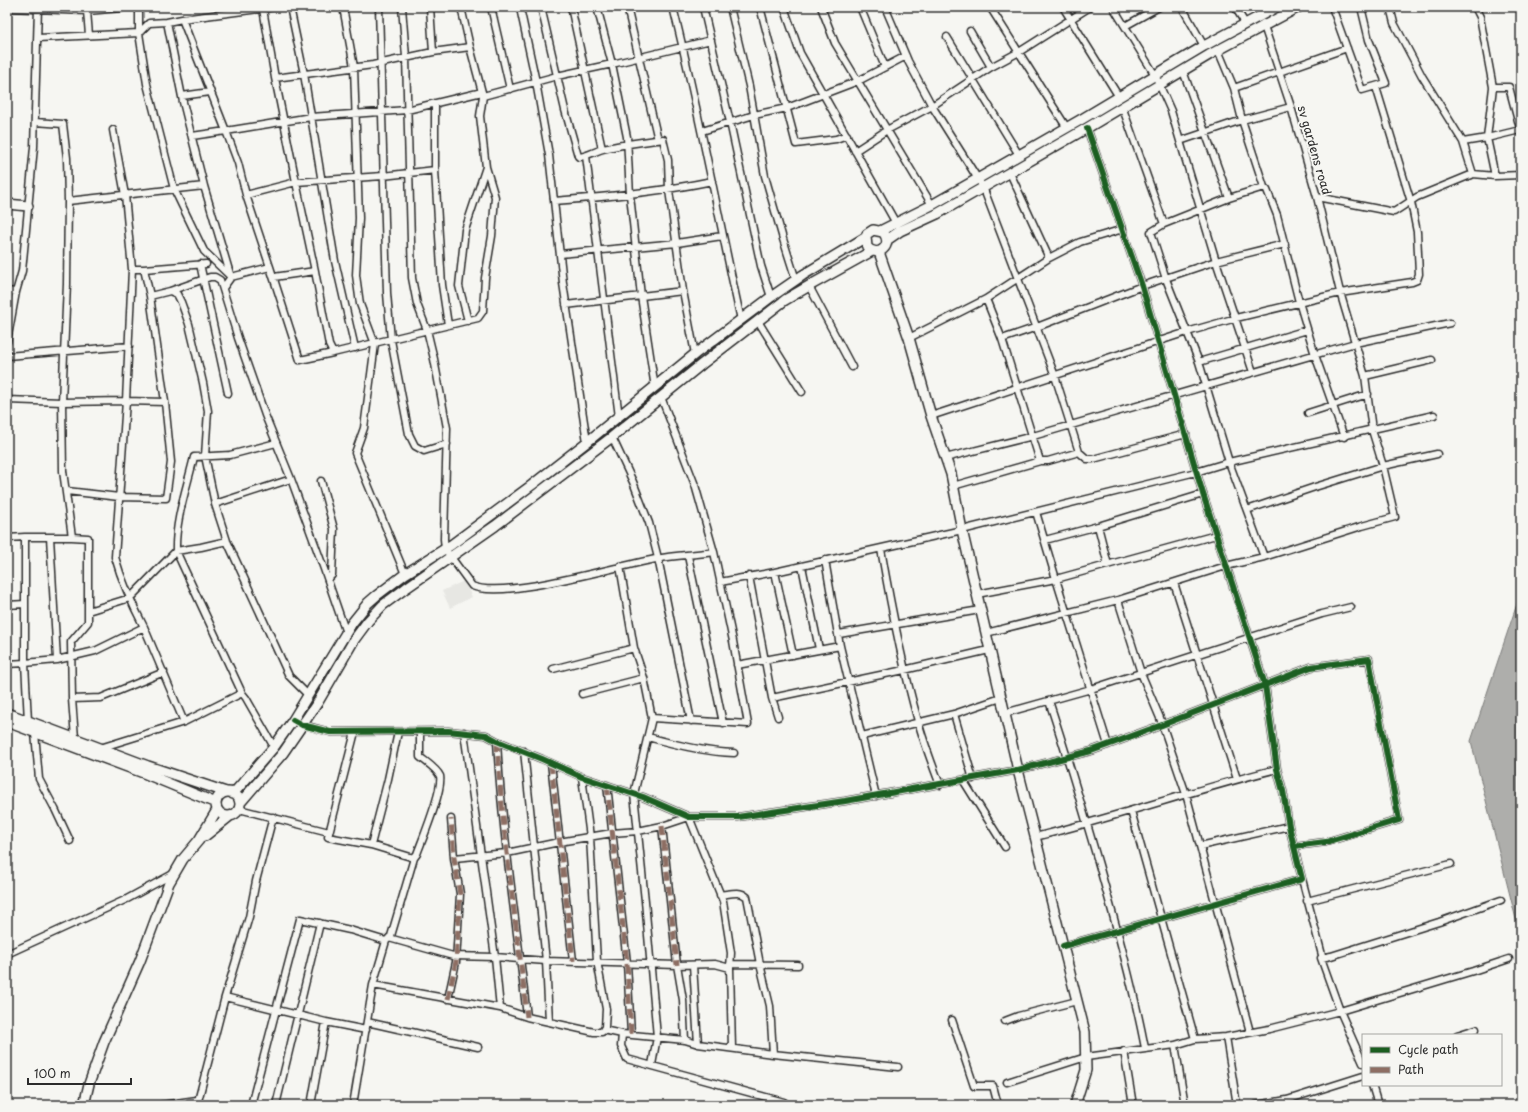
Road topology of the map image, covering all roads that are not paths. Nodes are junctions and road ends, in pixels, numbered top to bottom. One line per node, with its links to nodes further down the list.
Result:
1 (139, 7): 50 (street)
2 (275, 7): 38 (street)
3 (290, 7): 73 (street)
4 (342, 7): 69 (street)
5 (379, 7): 65 (street)
6 (402, 7): 63 (street)
7 (430, 7): 60 (street)
8 (461, 7): 56 (street)
9 (491, 7): 84 (street)
10 (521, 7): 79 (street)
11 (541, 7): 75 (street)
12 (571, 7): 70 (street)
13 (597, 7): 66 (street)
14 (627, 7): 64 (street)
15 (673, 7): 57 (street)
16 (703, 7): 54 (street)
17 (730, 7): 98 (street)
18 (760, 7): 94 (street)
19 (784, 7): 87 (street)
20 (821, 7): 78 (street)
21 (860, 7): 67 (street)
22 (885, 7): 62 (street)
23 (990, 7): 61 (street)
24 (1064, 7): 44 (street)
25 (1090, 7): 44 (street)
26 (1113, 7): 47 (street)
27 (1159, 7): 47 (street)
28 (1182, 7): 55 (street)
29 (1235, 7): 46 (street)
30 (1277, 7): 42 (main road)
31 (1299, 7): 48 (main road)
32 (1332, 7): 58 (street)
33 (1361, 7): 81 (street)
34 (1390, 7): 117 (street)
35 (1475, 7): 82 (street)
36 (7, 8): 39 (street)
37 (122, 8): 41 (street)
38 (263, 8): 40 (street); 76 (street)
39 (38, 9): 41 (street); 53 (street)
40 (221, 10): 43 (street)
41 (87, 11): 51 (street)
42 (1260, 16): 46 (main road); 48 (street, sv gardens road)
43 (182, 18): 45 (street); 85 (street)
44 (1071, 19): 61 (street); 89 (street)
45 (167, 22): 50 (street); 88 (street)
46 (1245, 23): 55 (main road)
47 (1125, 26): 74 (street)
48 (1264, 26): 59 (main road); 72 (street, sv gardens road)
49 (970, 31): 68 (street)
50 (138, 33): 51 (street); 139 (street)
51 (89, 35): 53 (street)
52 (947, 37): 77 (street)
53 (38, 38): 102 (street)
54 (711, 40): 57 (street); 103 (street)
55 (1204, 46): 74 (main road)
56 (470, 47): 60 (street); 86 (street)
57 (683, 47): 64 (street); 109 (street)
58 (1348, 48): 72 (street); 81 (street)
59 (1218, 50): 71 (main road); 83 (street)
60 (433, 52): 63 (street)
61 (1019, 52): 68 (street); 104 (street)
62 (906, 56): 67 (street); 91 (street)
63 (406, 57): 65 (street); 95 (street)
64 (640, 57): 66 (street); 115 (street)
65 (380, 63): 69 (street); 96 (street)
66 (612, 64): 70 (street); 118 (street)
67 (885, 67): 78 (street)
68 (991, 67): 77 (street)
69 (354, 68): 73 (street); 97 (street)
70 (584, 70): 75 (street); 119 (street)
71 (1183, 70): 80 (main road); 111 (street)
72 (1280, 71): 83 (street); 93 (street, sv gardens road)
73 (304, 74): 76 (street); 99 (street)
74 (1155, 75): 80 (street); 89 (main road)
75 (557, 76): 79 (street); 122 (street)
76 (275, 78): 101 (street)
77 (972, 80): 91 (street); 121 (street)
78 (858, 81): 87 (street); 107 (street)
79 (536, 82): 84 (street); 148 (street)
80 (1160, 84): 92 (main road); 116 (street)
81 (1376, 87): 149 (street)
82 (1493, 87): 110 (street); 114 (street)
83 (1234, 88): 100 (street)
84 (510, 89): 86 (street)
85 (210, 92): 88 (street); 108 (street)
86 (483, 94): 90 (street); 123 (street)
87 (822, 94): 94 (street); 113 (street)
88 (182, 96): 112 (street)
89 (1118, 96): 104 (main road)
90 (435, 104): 95 (street); 124 (street)
91 (932, 106): 107 (street); 132 (street)
92 (1122, 106): 105 (main road); 155 (street)
93 (1291, 107): 100 (street); 144 (street, sv gardens road)
94 (787, 108): 98 (street); 113 (street)
95 (407, 110): 96 (street); 125 (street)
96 (382, 112): 97 (street); 129 (street)
97 (355, 114): 99 (street); 131 (street)
98 (754, 115): 103 (street); 179 (street)
99 (311, 117): 101 (street); 133 (street)
100 (1242, 120): 111 (street); 138 (street)
101 (284, 121): 108 (street); 135 (street)
102 (35, 122): 147 (street); 152 (street)
103 (730, 122): 109 (street); 190 (street)
104 (1067, 128): 121 (main road)
105 (1087, 128): 126 (main road); 156 (street)
106 (113, 130): 141 (street)
107 (887, 130): 120 (street); 151 (street)
108 (226, 131): 112 (street); 142 (street)
109 (702, 131): 134 (street)
110 (1521, 131): 114 (street)
111 (1205, 132): 116 (street); 146 (street)
112 (192, 136): 136 (street)
113 (846, 136): 120 (street)
114 (1487, 138): 117 (street); 130 (street)
115 (658, 140): 118 (street); 140 (street)
116 (1180, 141): 153 (street)
117 (1463, 142): 127 (street)
118 (627, 144): 119 (street); 143 (street)
119 (602, 149): 122 (street)
120 (855, 150): 154 (street)
121 (1019, 155): 132 (main road)
122 (586, 156): 145 (street)
123 (486, 167): 198 (street); 198 (street)
124 (436, 170): 125 (street); 201 (street)
125 (409, 173): 129 (street); 203 (street)
126 (1010, 173): 137 (main road); 168 (street)
127 (1473, 174): 130 (street); 149 (street)
128 (1521, 175): 130 (street)
129 (383, 176): 131 (street); 208 (street)
130 (1495, 176)
131 (357, 178): 133 (street); 212 (street)
132 (978, 178): 137 (street); 151 (main road)
133 (322, 180): 135 (street); 214 (street)
134 (712, 181): 140 (street); 159 (street)
135 (296, 182): 142 (street); 173 (street)
136 (204, 186): 139 (street); 174 (street)
137 (983, 187): 158 (main road); 176 (street)
138 (1264, 187): 146 (street); 163 (street)
139 (176, 189): 141 (street); 174 (street)
140 (669, 190): 143 (street); 162 (street)
141 (124, 195): 147 (street); 171 (street)
142 (246, 195): 170 (street)
143 (630, 195): 145 (street); 164 (street)
144 (1317, 197): 149 (street); 187 (street, sv gardens road)
145 (591, 198): 148 (street); 165 (street)
146 (1229, 198): 153 (street)
147 (68, 201): 216 (street)
148 (554, 202): 167 (street)
149 (1410, 202): 187 (street)
150 (7, 204): 152 (main road)
151 (932, 205): 154 (main road)
152 (28, 206): 186 (street)
153 (1201, 211): 155 (street); 169 (street)
154 (896, 222): 157 (main road); 158 (street)
155 (1164, 224): 177 (street)
156 (1123, 229): 168 (street); 181 (street)
157 (880, 231): 160 (main road); 161 (main road)
158 (900, 231): 161 (main road)
159 (722, 236): 162 (street); 197 (street)
160 (866, 237): 166 (main road); 179 (main road)
161 (887, 240): 166 (main road)
162 (678, 243): 164 (street); 185 (street)
163 (1285, 244): 169 (street); 193 (street)
164 (635, 247): 165 (street); 189 (street)
165 (597, 251): 167 (street); 192 (street)
166 (875, 251): 180 (main road); 206 (main road)
167 (560, 254): 194 (street)
168 (1049, 258): 176 (street)
169 (1216, 261): 177 (street); 195 (street)
170 (270, 267): 174 (street); 175 (street)
171 (132, 269): 172 (street); 213 (street)
172 (144, 269): 178 (street); 188 (street)
173 (315, 271): 175 (street); 217 (street)
174 (231, 277): 182 (street)
175 (274, 277): 217 (street)
176 (1017, 278): 191 (street); 202 (street)
177 (1166, 279): 181 (street); 205 (street)
178 (203, 280): 182 (street); 184 (street); 231 (street)
179 (796, 280): 190 (main road)
180 (809, 286): 199 (main road); 223 (street)
181 (1142, 286): 202 (street); 209 (street)
182 (223, 288): 251 (street)
183 (7, 291): 186 (street)
184 (170, 291): 188 (street); 255 (street)
185 (683, 291): 189 (street); 218 (street)
186 (16, 292): 196 (street)
187 (1340, 292): 193 (street); 211 (street, sv gardens road)
188 (150, 296): 238 (street)
189 (640, 296): 192 (street); 228 (street)
190 (771, 297): 197 (main road)
191 (986, 299): 206 (street); 207 (street)
192 (603, 300): 194 (street); 243 (street)
193 (1299, 302): 195 (street); 204 (street)
194 (566, 305): 250 (street)
195 (1236, 318): 205 (street); 215 (street)
196 (9, 320): 210 (street)
197 (741, 320): 218 (main road)
198 (468, 321): 201 (street)
199 (758, 321): 230 (street); 234 (main road)
200 (1450, 323): 211 (street)
201 (448, 325): 203 (street)
202 (1036, 327): 207 (street); 225 (street)
203 (427, 330): 208 (street); 252 (street)
204 (1307, 330): 215 (street); 219 (street)
205 (1187, 332): 209 (street); 222 (street)
206 (909, 338): 242 (main road)
207 (1002, 339): 229 (street)
208 (391, 340): 212 (street); 252 (street)
209 (1159, 341): 225 (street); 232 (street)
210 (7, 342)
211 (1355, 343): 219 (street); 226 (street, sv gardens road)
212 (375, 344): 214 (street); 293 (street)
213 (129, 346): 216 (street); 236 (street)
214 (355, 348): 217 (street)
215 (1246, 349): 222 (street); 224 (street)
216 (65, 350): 220 (street); 237 (street)
217 (333, 353)
218 (695, 354): 228 (main road)
219 (1315, 355): 224 (street); 239 (street)
220 (7, 356)
221 (1432, 360): 226 (street)
222 (1199, 362): 227 (street)
223 (852, 367)
224 (1253, 372): 227 (street)
225 (1055, 376): 229 (street); 244 (street)
226 (1365, 376): 233 (street, sv gardens road)
227 (1205, 386): 232 (street); 258 (street)
228 (654, 388): 243 (main road)
229 (1017, 389): 242 (street); 247 (street)
230 (802, 392)
231 (228, 393)
232 (1174, 394): 244 (street); 246 (street)
233 (1368, 394): 239 (street); 245 (street, sv gardens road)
234 (661, 397): 248 (main road); 282 (street)
235 (7, 400): 237 (street)
236 (126, 401): 237 (street); 238 (street); 266 (street)
237 (62, 402): 264 (street)
238 (165, 402): 266 (street)
239 (1332, 405): 240 (street); 249 (street)
240 (1308, 413)
241 (1434, 415): 245 (street)
242 (930, 416): 256 (main road)
243 (619, 417): 250 (main road)
244 (1071, 424): 247 (street); 253 (street)
245 (1372, 430): 249 (street); 259 (street, sv gardens road)
246 (1186, 434): 253 (street); 260 (street)
247 (1033, 436): 256 (street); 257 (street)
248 (612, 437): 285 (main road); 286 (street)
249 (1344, 437): 258 (street)
250 (587, 442): 279 (main road)
251 (276, 443): 255 (street); 261 (street)
252 (446, 444): 279 (street)
253 (1080, 452): 257 (street)
254 (1437, 454): 259 (street)
255 (205, 456): 267 (street); 281 (street)
256 (945, 458): 263 (main road)
257 (1040, 461): 263 (street)
258 (1229, 462): 260 (street); 268 (street)
259 (1383, 466): 268 (street); 284 (street, sv gardens road)
260 (1196, 472): 265 (street); 269 (street)
261 (291, 479): 267 (street); 295 (street)
262 (321, 481): 295 (street)
263 (953, 486): 271 (main road)
264 (67, 491): 266 (street); 275 (street)
265 (1203, 494): 270 (street); 272 (street)
266 (119, 497): 300 (street)
267 (215, 504): 278 (street)
268 (1247, 510): 284 (street)
269 (1036, 512): 271 (street); 277 (street)
270 (1098, 526): 277 (street); 288 (street)
271 (962, 530): 280 (street); 299 (main road)
272 (1216, 535): 288 (street); 291 (street)
273 (25, 537): 274 (street); 276 (street); 302 (street)
274 (50, 537): 275 (street); 321 (street)
275 (72, 537): 306 (street)
276 (7, 538)
277 (1045, 540): 296 (street)
278 (227, 541): 281 (street); 336 (street)
279 (445, 548): 285 (street); 293 (main road)
280 (881, 549): 287 (street); 308 (street)
281 (176, 551): 300 (street); 334 (street)
282 (714, 552): 283 (street); 297 (street)
283 (688, 556): 286 (street); 352 (street)
284 (1264, 557): 291 (street)
285 (451, 558): 289 (street); 354 (main road)
286 (658, 558): 289 (street); 349 (street)
287 (825, 560): 290 (street); 312 (street)
288 (1108, 565): 296 (street)
289 (620, 566): 315 (street)
290 (802, 566): 292 (street); 316 (street)
291 (1226, 566): 298 (street); 313 (street)
292 (775, 572): 294 (street); 318 (street)
293 (405, 574): 310 (main road)
294 (748, 576): 297 (street); 322 (street)
295 (328, 579): 310 (street)
296 (1056, 579): 299 (street); 307 (street)
297 (720, 582): 325 (street)
298 (1174, 583): 301 (street); 319 (street)
299 (977, 594): 305 (main road)
300 (130, 598): 306 (street); 309 (street)
301 (1118, 600): 307 (street); 329 (street)
302 (25, 604): 303 (street); 323 (street)
303 (7, 605)
304 (1351, 607): 313 (street)
305 (980, 610): 308 (street); 311 (main road)
306 (88, 611): 320 (street)
307 (1067, 613): 311 (street); 333 (street)
308 (894, 625): 312 (street); 327 (street)
309 (144, 628): 320 (street); 328 (street)
310 (346, 633): 336 (main road)
311 (986, 633): 317 (main road)
312 (839, 634): 314 (street)
313 (1250, 637): 319 (street); 332 (street)
314 (840, 646): 316 (street); 331 (street)
315 (634, 648): 326 (street); 330 (street)
316 (818, 649): 318 (street)
317 (990, 650): 327 (street); 338 (main road)
318 (793, 655): 322 (street)
319 (1196, 655): 329 (street); 341 (street)
320 (71, 657): 321 (street); 339 (street)
321 (57, 660): 323 (street)
322 (765, 660): 325 (street); 337 (street)
323 (25, 663): 324 (street); 348 (street)
324 (7, 664)
325 (737, 665): 352 (street)
326 (553, 669)
327 (904, 670): 331 (street); 353 (street)
328 (164, 672): 339 (street); 351 (street)
329 (1142, 673): 333 (street); 355 (street)
330 (644, 678): 335 (street); 346 (street)
331 (849, 682): 337 (street); 361 (street)
332 (1265, 685): 341 (street); 372 (street); 404 (street)
333 (1091, 689): 340 (street); 365 (street)
334 (242, 693): 351 (street); 366 (street)
335 (582, 694)
336 (308, 695): 347 (main road)
337 (772, 698): 345 (street)
338 (1001, 698): 343 (main road); 344 (street)
339 (72, 699): 363 (street)
340 (1050, 701): 343 (street); 370 (street)
341 (1214, 705): 355 (street); 376 (street)
342 (7, 713): 348 (main road)
343 (1005, 713): 373 (main road)
344 (954, 714): 353 (street); 375 (street)
345 (778, 717)
346 (652, 718): 349 (street); 362 (street)
347 (293, 720): 354 (street); 366 (main road)
348 (28, 721): 363 (main road)
349 (690, 721): 352 (street)
350 (7, 722): 360 (main road)
351 (184, 722): 367 (street)
352 (723, 722)
353 (918, 723): 361 (street); 378 (street)
354 (302, 725): 356 (street); 385 (main road)
355 (1162, 725): 365 (street); 382 (street)
356 (355, 732): 357 (street); 395 (street)
357 (398, 732): 358 (street); 402 (street)
358 (420, 732): 359 (street); 409 (street)
359 (464, 732): 364 (street); 408 (street)
360 (35, 733): 384 (main road); 400 (street)
361 (862, 736): 383 (street)
362 (648, 737): 369 (street); 381 (street)
363 (75, 738): 367 (main road)
364 (498, 741): 368 (street); 407 (street)
365 (1108, 745): 370 (street)
366 (274, 746): 380 (main road)
367 (100, 748): 380 (main road)
368 (524, 751): 371 (street); 406 (street)
369 (734, 752)
370 (1068, 756): 373 (street); 391 (street)
371 (551, 763): 374 (street); 401 (street)
372 (1277, 769): 376 (street); 393 (street)
373 (1018, 770): 375 (street); 398 (main road)
374 (582, 777): 379 (street); 397 (street)
375 (973, 778): 377 (street)
376 (1236, 779): 382 (street)
377 (963, 780): 378 (street); 405 (street)
378 (940, 784): 383 (street)
379 (607, 785): 381 (street); 396 (street)
380 (230, 793): 384 (main road); 385 (main road)
381 (634, 794): 389 (street); 394 (street)
382 (1186, 794): 386 (street); 403 (street)
383 (876, 796): 389 (street)
384 (216, 806): 387 (main road); 399 (main road)
385 (240, 806): 387 (main road); 388 (street)
386 (1131, 811): 391 (street); 418 (street)
387 (230, 816): 399 (main road)
388 (273, 817): 395 (street); 440 (street)
389 (690, 817): 392 (street); 414 (street)
390 (451, 819): 410 (street)
391 (1087, 824): 398 (street); 420 (street)
392 (662, 826): 394 (street); 435 (street)
393 (1289, 826): 403 (street); 404 (street)
394 (638, 831): 396 (street); 433 (street)
395 (329, 832): 402 (street)
396 (612, 833): 397 (street); 432 (street)
397 (590, 837): 401 (street); 431 (street)
398 (1035, 837): 422 (main road)
399 (199, 840): 412 (main road)
400 (70, 841)
401 (559, 842): 406 (street); 430 (street)
402 (371, 845): 409 (street)
403 (1200, 846): 417 (street)
404 (1294, 846): 413 (street)
405 (1005, 847)
406 (534, 848): 407 (street); 429 (street)
407 (507, 852): 408 (street); 428 (street)
408 (481, 854): 410 (street); 426 (street)
409 (414, 858): 421 (street)
410 (454, 858): 425 (street)
411 (1451, 864): 416 (street)
412 (173, 874): 423 (street); 480 (main road)
413 (1302, 880): 416 (street); 417 (street)
414 (720, 895): 434 (street); 438 (street)
415 (1501, 900): 445 (street)
416 (1308, 901): 424 (street)
417 (1216, 904): 418 (street); 456 (street)
418 (1162, 919): 420 (street); 462 (street)
419 (320, 923): 421 (street); 444 (street); 446 (street)
420 (1118, 930): 422 (street); 468 (street)
421 (388, 940): 425 (street); 439 (street)
422 (1062, 946): 442 (main road)
423 (7, 954)
424 (1322, 955)
425 (456, 956): 426 (street); 441 (street)
426 (495, 957): 428 (street); 443 (street)
427 (1509, 959): 445 (street)
428 (521, 960): 429 (street); 447 (street)
429 (546, 961): 430 (street); 449 (street)
430 (573, 961): 431 (street)
431 (598, 962): 432 (street); 455 (street)
432 (627, 963): 433 (street); 458 (street)
433 (651, 963): 435 (street); 460 (street)
434 (760, 964): 437 (street); 438 (street); 470 (street)
435 (677, 965): 436 (street); 463 (street)
436 (693, 965): 438 (street); 464 (street)
437 (798, 965)
438 (730, 966): 467 (street)
439 (373, 985): 441 (street); 452 (street)
440 (225, 997): 444 (street); 479 (street)
441 (448, 999): 443 (street)
442 (1077, 1001): 450 (street); 471 (main road)
443 (500, 1008): 447 (street)
444 (277, 1010): 446 (street); 482 (street)
445 (1340, 1011): 456 (street); 472 (street)
446 (299, 1015): 451 (street); 483 (street)
447 (527, 1017): 449 (street)
448 (952, 1020): 487 (street)
449 (549, 1021): 455 (street)
450 (1005, 1021)
451 (326, 1022): 454 (street); 484 (street)
452 (367, 1022): 454 (street); 466 (street)
453 (1476, 1029): 459 (street)
454 (366, 1030): 485 (street)
455 (603, 1030): 457 (street)
456 (1250, 1032): 461 (street)
457 (622, 1034): 458 (street); 473 (street)
458 (632, 1034): 460 (street)
459 (1460, 1034)
460 (657, 1037): 463 (street); 473 (street)
461 (1226, 1037): 462 (street); 491 (street)
462 (1195, 1039): 465 (street)
463 (684, 1040): 464 (street)
464 (698, 1044): 467 (street)
465 (1175, 1045): 468 (street); 490 (street)
466 (478, 1047)
467 (732, 1048): 470 (street)
468 (1145, 1048): 469 (street)
469 (1124, 1051): 471 (street); 489 (street)
470 (773, 1054): 474 (street)
471 (1086, 1057): 476 (street); 488 (main road)
472 (1362, 1061)
473 (652, 1066): 486 (street)
474 (898, 1067)
475 (1362, 1076): 478 (street)
476 (1007, 1082)
477 (1372, 1086): 493 (street)
478 (1288, 1102): 492 (street)
479 (197, 1103): 481 (street)
480 (84, 1105)
481 (162, 1105)
482 (251, 1105)
483 (276, 1105)
484 (311, 1105)
485 (353, 1105)
486 (785, 1105)
487 (998, 1105)
488 (1075, 1105)
489 (1134, 1105)
490 (1185, 1105)
491 (1237, 1105)
492 (1256, 1105)
493 (1378, 1105)

